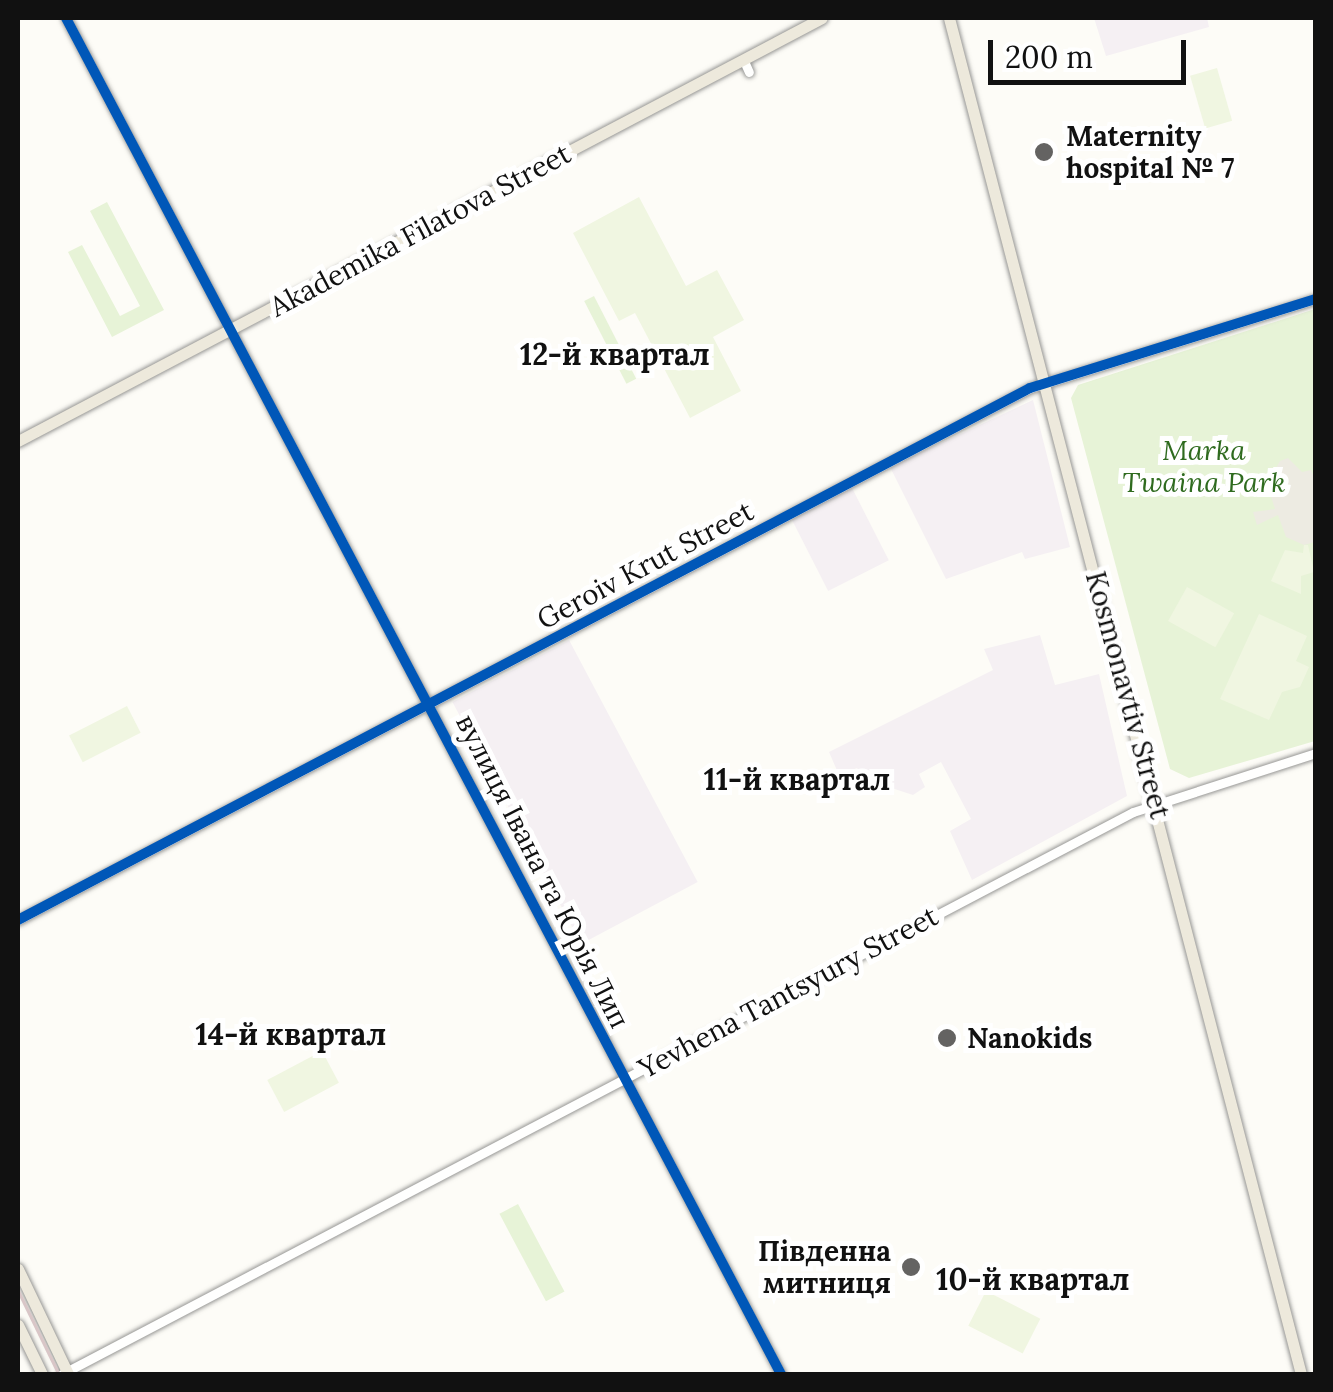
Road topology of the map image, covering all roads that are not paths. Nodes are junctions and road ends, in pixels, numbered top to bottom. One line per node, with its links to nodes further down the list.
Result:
1 (66, 18): 5 (street, вулиця Івана та Юрія Лип)
2 (822, 18): 5 (main road, Akademika Filatova Street)
3 (949, 18): 6 (main road, Kosmonavtiv Street)
4 (1316, 299): 6 (street, Geroiv Krut Street)
5 (234, 329): 7 (main road, Akademika Filatova Street); 8 (street, вулиця Івана та Юрія Лип)
6 (1044, 382): 8 (street, Geroiv Krut Street); 10 (main road, Kosmonavtiv Street)
7 (18, 441)
8 (431, 706): 11 (street, Geroiv Krut Street); 12 (street, вулиця Івана та Юрія Лип)
9 (1316, 753): 10 (street, Yevhena Tantsyury Street)
10 (1156, 801): 12 (street, Yevhena Tantsyury Street); 18 (main road, Kosmonavtiv Street)
11 (18, 920)
12 (624, 1078): 16 (street, Yevhena Tantsyury Street); 17 (street, вулиця Івана та Юрія Лип)
13 (18, 1269): 16 (main road)
14 (18, 1325): 15 (main road)
15 (42, 1374)
16 (66, 1374)
17 (781, 1374)
18 (1301, 1374)

